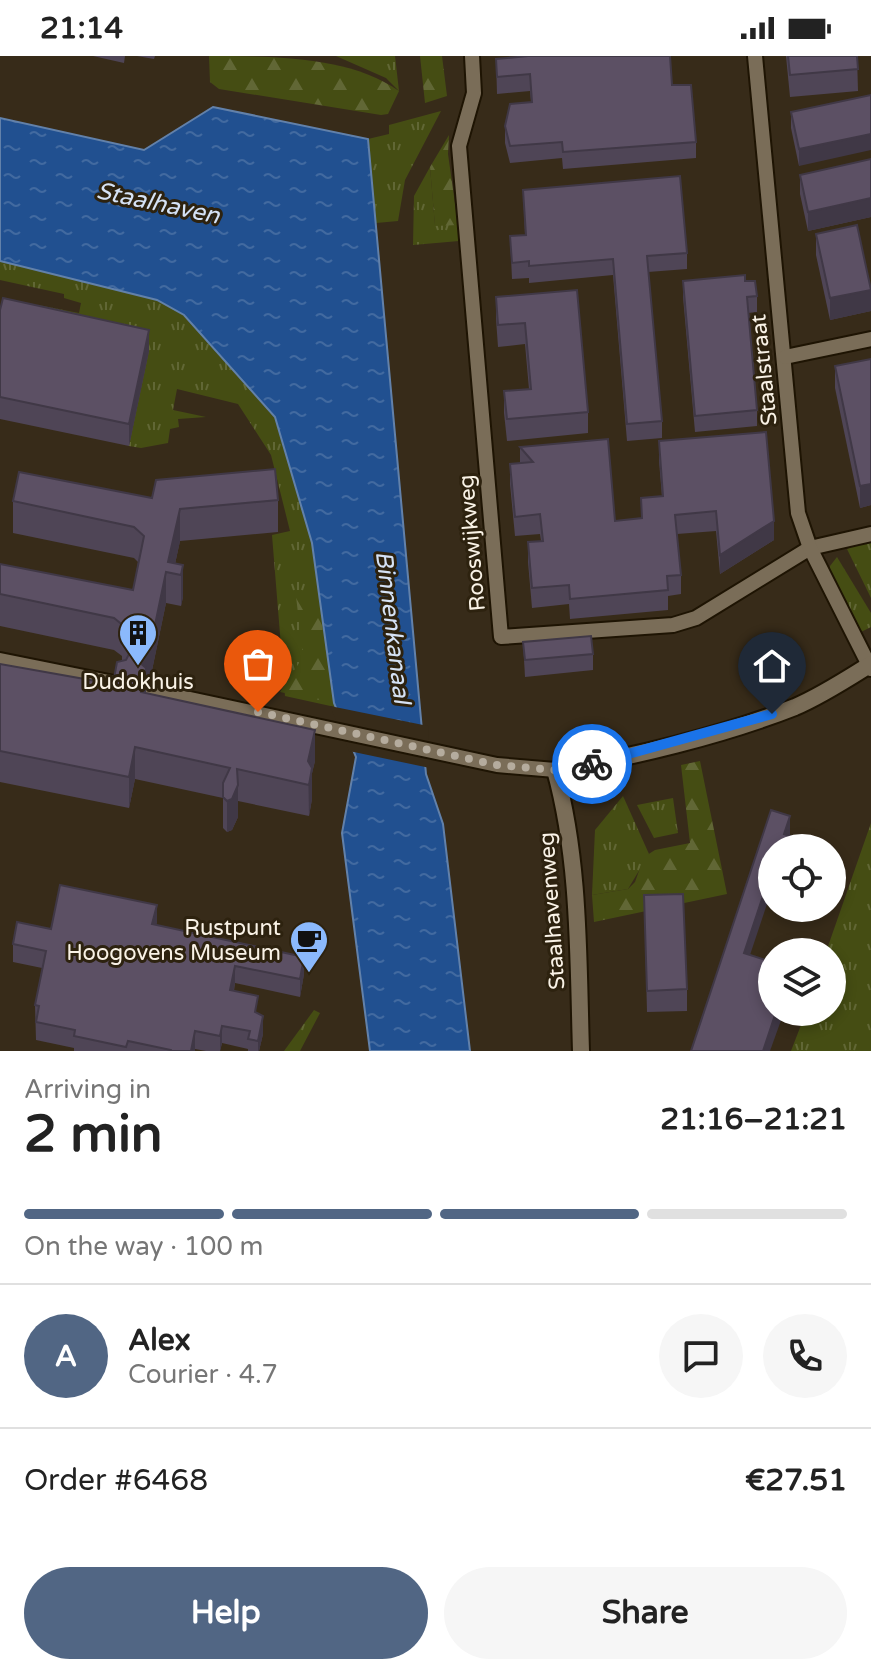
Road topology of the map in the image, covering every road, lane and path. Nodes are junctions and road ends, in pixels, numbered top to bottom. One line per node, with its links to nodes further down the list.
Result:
1 (472, 56): 6 (street, Rooswijkweg)
2 (755, 56): 4 (street, Staalstraat)
3 (871, 339): 4 (street)
4 (785, 357): 6 (street, Staalstraat)
5 (871, 534): 6 (street, Rooswijkweg)
6 (810, 548): 8 (street, Staalstraat)
7 (0, 660): 9 (street)
8 (870, 666): 11 (street)
9 (119, 684)
10 (148, 690): 11 (street)
11 (555, 770): 12 (street, Staalhavenweg)
12 (581, 1051)

